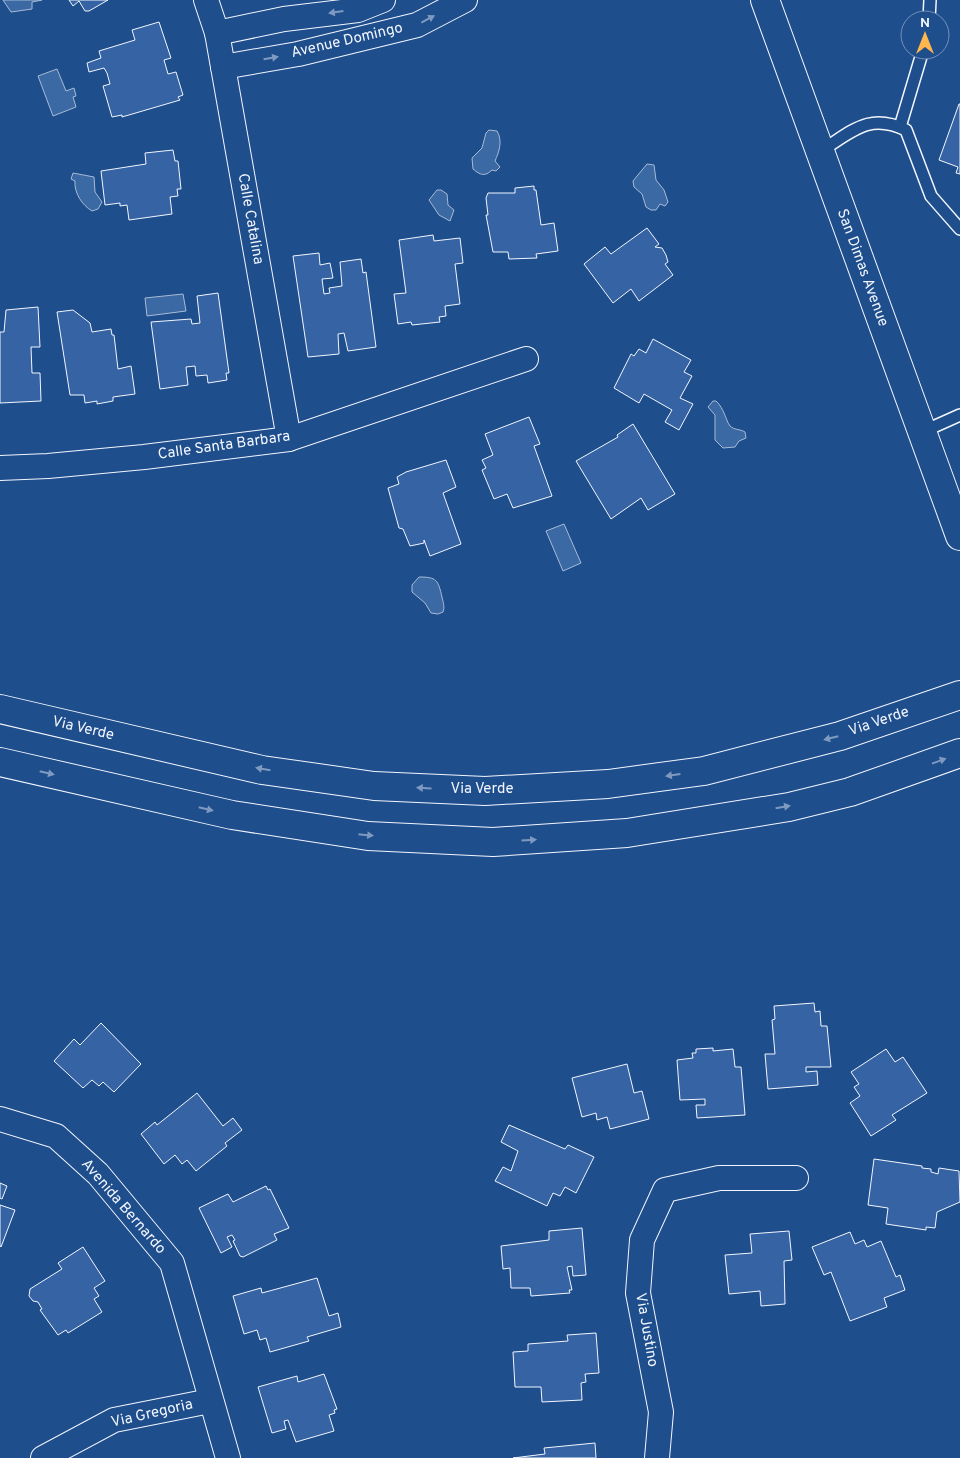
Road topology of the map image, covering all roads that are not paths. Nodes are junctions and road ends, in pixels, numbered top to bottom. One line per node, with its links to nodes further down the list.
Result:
1 (206, 0): 5 (street, Calle Catalina)
2 (383, 0): 5 (street, Avenue Domingo, one-way to 5)
3 (465, 0): 7 (street, Avenue Domingo, one-way to 3)
4 (765, 0): 9 (main road, San Dimas Avenue)
5 (216, 33): 7 (street, Calle Catalina)
6 (920, 60): 8 (lane)
7 (223, 66): 14 (street, Calle Catalina)
8 (900, 127): 9 (lane); 10 (lane)
9 (819, 152): 13 (main road, San Dimas Avenue)
10 (960, 229)
11 (526, 359): 14 (street, Calle Santa Barbara)
12 (960, 415): 13 (lane)
13 (922, 432): 16 (main road, San Dimas Avenue)
14 (289, 439): 15 (street, Calle Santa Barbara)
15 (0, 468)
16 (960, 536)
17 (960, 695): 18 (main road, Via Verde, one-way to 18)
18 (0, 709)
19 (960, 753): 20 (main road, one-way to 19)
20 (0, 762)
21 (0, 1119): 23 (street, Avenida Bernardo)
22 (796, 1178): 26 (street, Via Justino)
23 (210, 1401): 24 (street, Via Gregoria); 25 (street, Avenida Bernardo)
24 (43, 1458)
25 (228, 1458)
26 (657, 1458)

